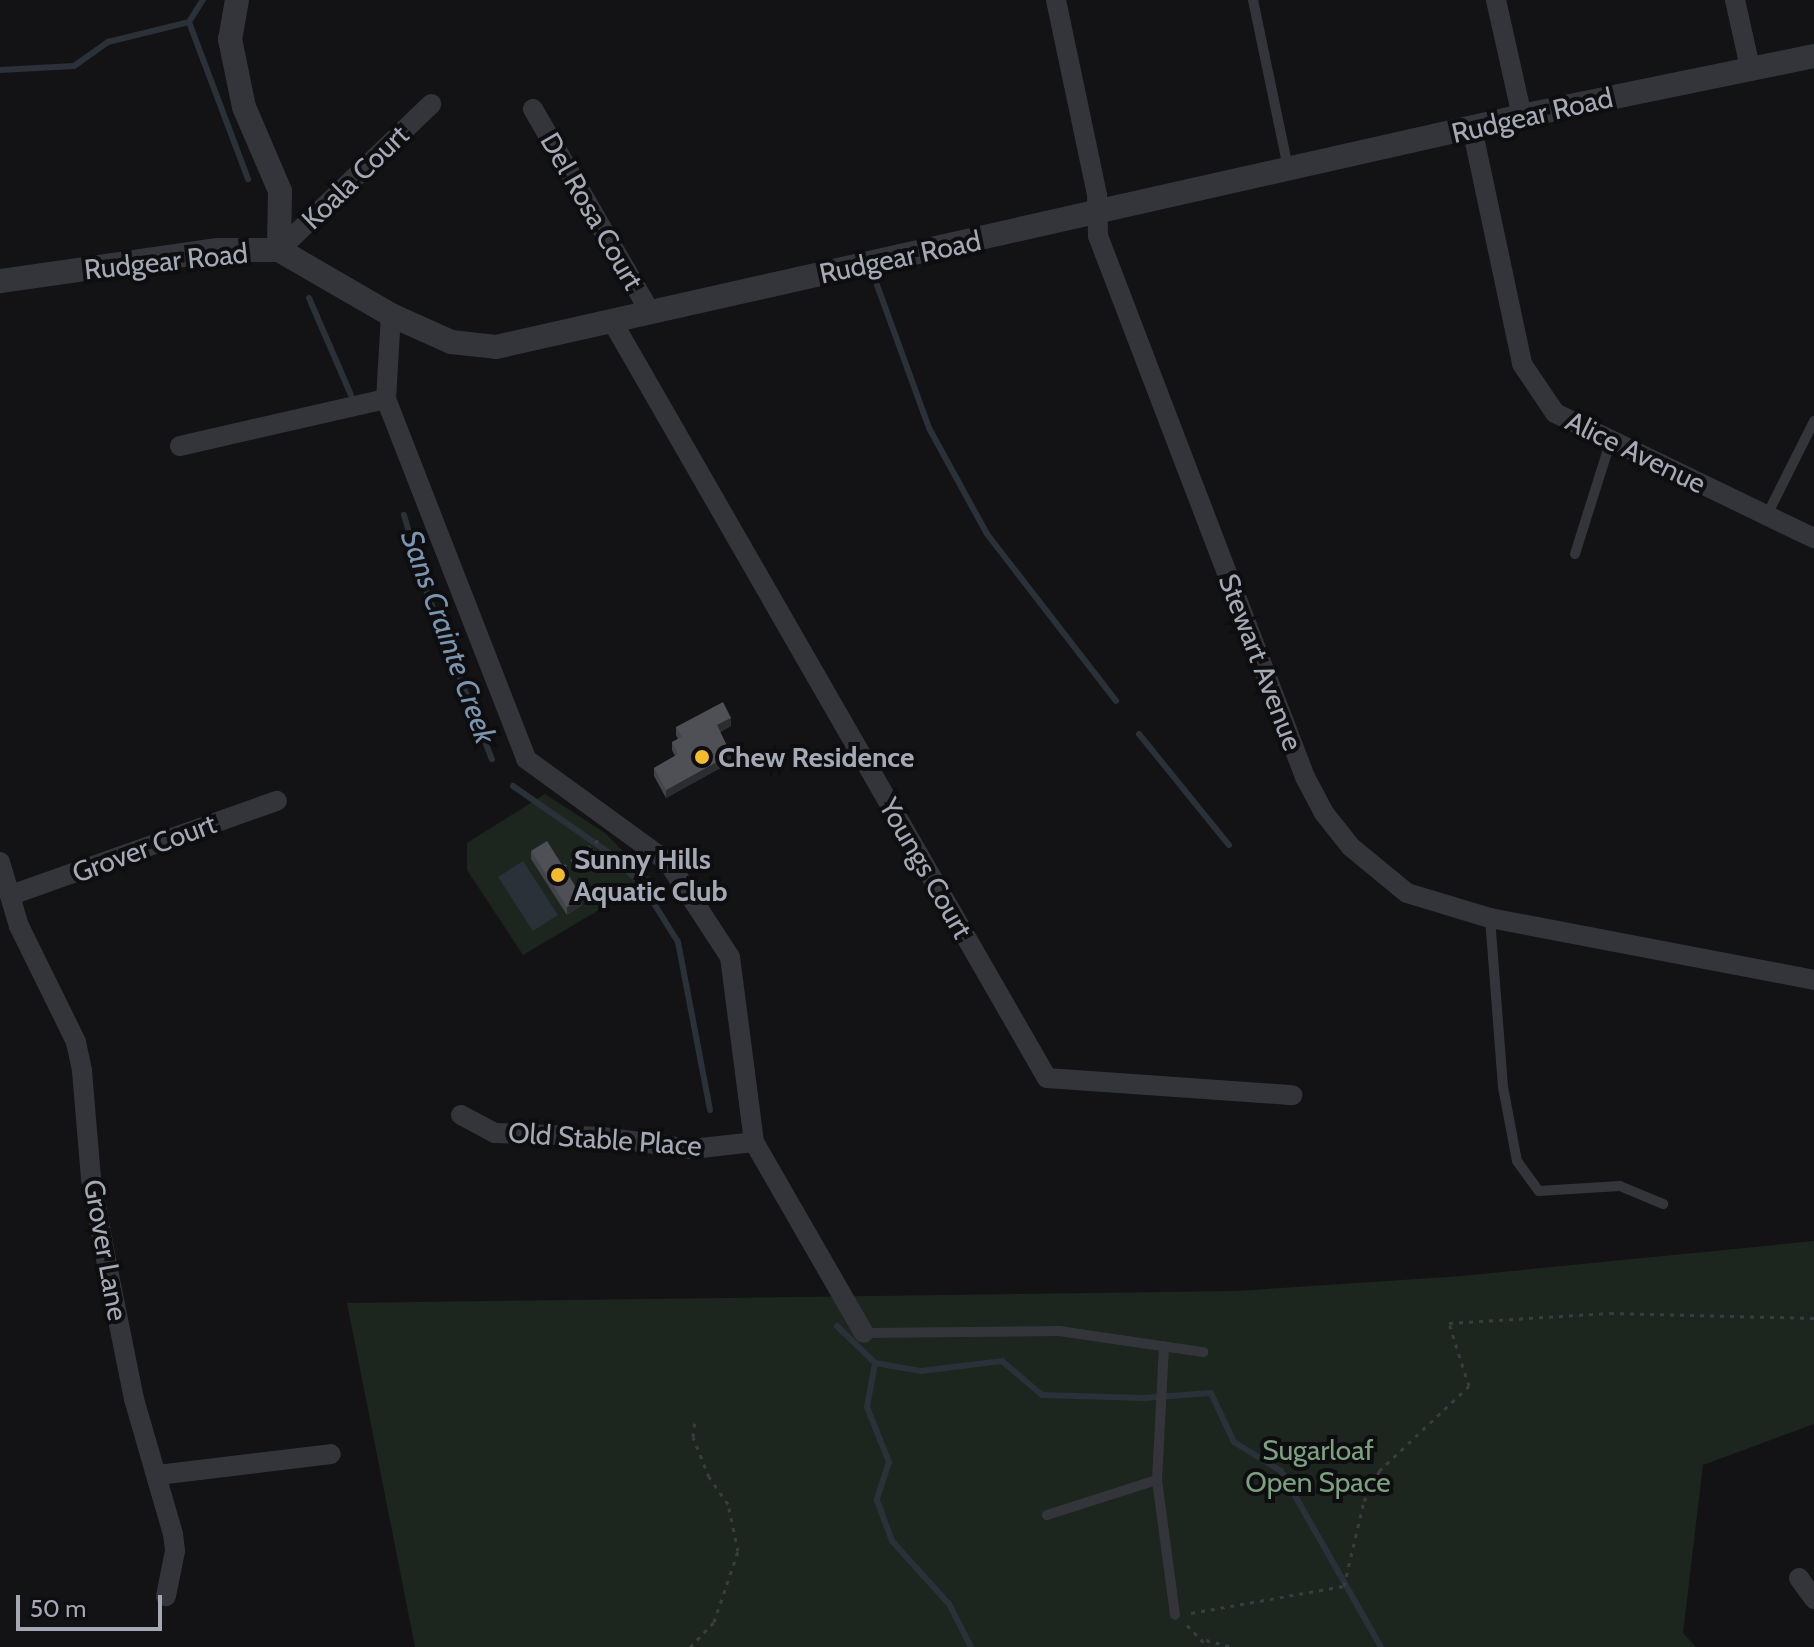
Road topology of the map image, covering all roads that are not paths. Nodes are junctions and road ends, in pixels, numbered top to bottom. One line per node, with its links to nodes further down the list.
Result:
1 (237, 0): 14 (street)
2 (1056, 0): 13 (street, Stewart Avenue)
3 (1253, 0): 12 (lane)
4 (1496, 0): 10 (street)
5 (1735, 0): 7 (street)
6 (1814, 56): 7 (street, Rudgear Road)
7 (1750, 67): 10 (street, Rudgear Road)
8 (431, 104): 14 (street, Koala Court)
9 (533, 109): 16 (street, Del Rosa Court)
10 (1522, 116): 11 (street, Rudgear Road)
11 (1472, 128): 12 (street, Rudgear Road); 21 (street, Alice Avenue)
12 (1289, 170): 13 (street, Rudgear Road)
13 (1097, 214): 16 (street, Rudgear Road); 29 (street, Stewart Avenue)
14 (279, 250): 15 (street, Rudgear Road); 17 (street, Rudgear Road)
15 (0, 281)
16 (651, 313): 18 (street, Rudgear Road)
17 (391, 315): 18 (street, Rudgear Road); 19 (street)
18 (612, 321): 31 (street, Youngs Court)
19 (386, 399): 22 (street); 33 (street)
20 (1814, 421): 23 (lane)
21 (1611, 440): 23 (street, Alice Avenue); 25 (lane)
22 (180, 446)
23 (1767, 515): 24 (street, Alice Avenue)
24 (1814, 538)
25 (1575, 554)
26 (277, 801): 28 (street, Grover Court)
27 (0, 862): 28 (street, Grover Lane)
28 (11, 895): 39 (street, Grover Lane)
29 (1490, 918): 30 (street, Stewart Avenue); 34 (lane)
30 (1814, 980)
31 (1292, 1095)
32 (461, 1115): 33 (street, Old Stable Place)
33 (754, 1142): 35 (street)
34 (1663, 1204)
35 (864, 1333): 36 (lane)
36 (1164, 1346): 37 (lane); 40 (lane)
37 (1203, 1352)
38 (331, 1454): 39 (street)
39 (158, 1475): 43 (street, Grover Lane)
40 (1157, 1480): 41 (lane); 45 (lane)
41 (1047, 1515)
42 (1799, 1578): 44 (street)
43 (166, 1596)
44 (1814, 1599)
45 (1175, 1615)

